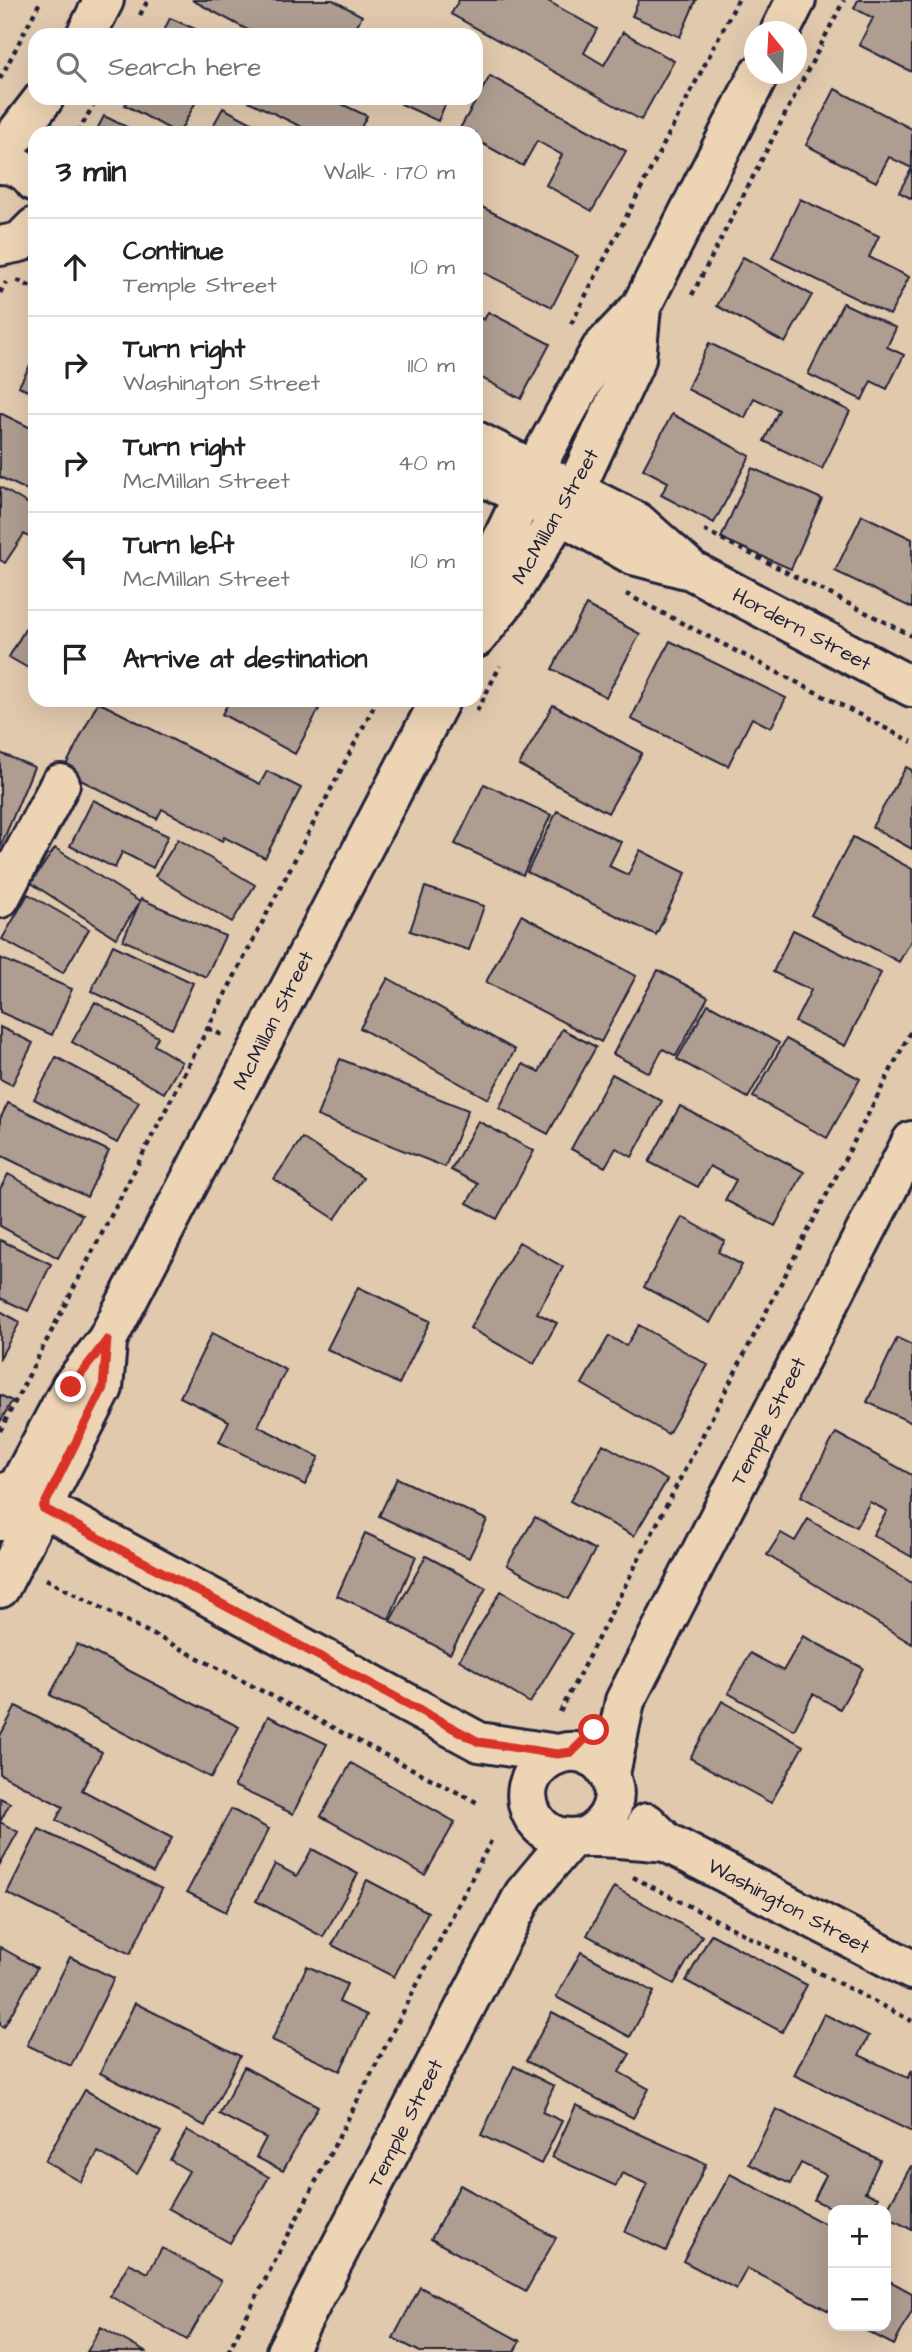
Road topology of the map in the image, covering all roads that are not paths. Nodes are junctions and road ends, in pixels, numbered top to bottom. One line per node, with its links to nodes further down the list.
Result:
1 (104, 0): 4 (street)
2 (796, 0): 3 (street)
3 (786, 21)
4 (90, 28)
5 (754, 84): 10 (street, McMillan Street)
6 (39, 105): 9 (street)
7 (58, 105): 8 (street)
8 (50, 126)
9 (0, 155)
10 (641, 307): 13 (street, McMillan Street); 14 (street, McMillan Street)
11 (483, 447): 13 (street, Hordern Street)
12 (483, 475): 13 (street, Hordern Street)
13 (527, 484): 14 (street, Hordern Street); 15 (street, McMillan Street)
14 (567, 502): 16 (street, McMillan Street); 17 (street, Hordern Street)
15 (483, 579)
16 (483, 629)
17 (912, 687)
18 (436, 707): 22 (street, McMillan Street)
19 (60, 784): 20 (street)
20 (0, 898)
21 (912, 1141): 24 (street, Temple Street)
22 (15, 1501): 23 (street, McMillan Street); 25 (street)
23 (0, 1588)
24 (625, 1701): 26 (street, Temple Street); 27 (street, Temple Street)
25 (479, 1742): 26 (street); 28 (street)
26 (565, 1753): 27 (street); 28 (street)
27 (612, 1781): 29 (street); 30 (street, Washington Street)
28 (530, 1809): 29 (street); 31 (street, Temple Street)
29 (578, 1838): 30 (street, Washington Street); 31 (street, Temple Street)
30 (666, 1842): 32 (street, Washington Street)
31 (524, 1894): 33 (street, Temple Street)
32 (912, 1970)
33 (286, 2352)

